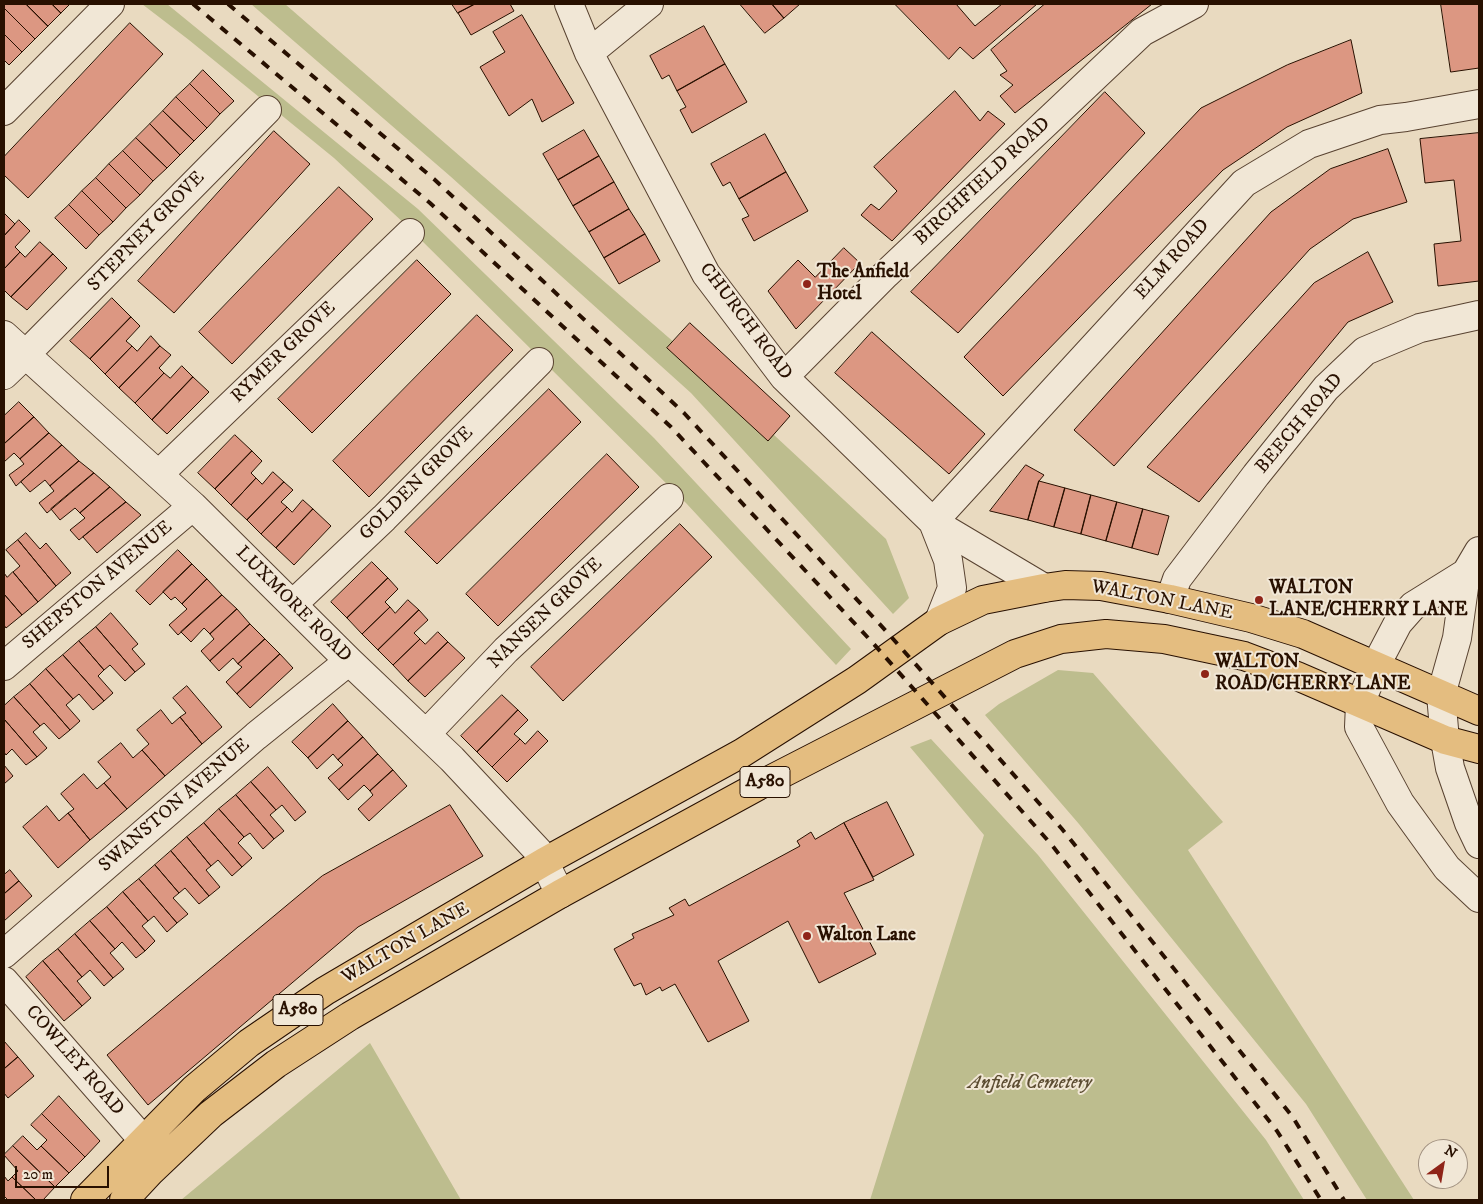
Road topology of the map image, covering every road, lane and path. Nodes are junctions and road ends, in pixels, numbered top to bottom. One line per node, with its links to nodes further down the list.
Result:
1 (110, 4): 8 (street)
2 (569, 4): 5 (street, CHURCH ROAD)
3 (649, 4): 5 (street)
4 (1194, 4): 15 (street, BIRCHFIELD ROAD)
5 (589, 52): 15 (street, CHURCH ROAD)
6 (1479, 104): 19 (street, ELM ROAD)
7 (267, 110): 12 (street, STEPNEY GROVE)
8 (4, 111)
9 (410, 233): 16 (street, RYMER GROVE)
10 (1479, 315): 22 (street, BEECH ROAD)
11 (4, 335): 12 (street, LUXMORE ROAD)
12 (26, 354): 14 (street, STEPNEY GROVE); 16 (street, LUXMORE ROAD)
13 (539, 362): 23 (street, GOLDEN GROVE)
14 (4, 374)
15 (784, 377): 19 (street, CHURCH ROAD)
16 (159, 474): 18 (street, LUXMORE ROAD)
17 (669, 498): 31 (street, NANSEN GROVE)
18 (193, 506): 23 (street, LUXMORE ROAD); 27 (street, SHEPSTON AVENUE)
19 (933, 522): 21 (street, CHURCH ROAD); 24 (street, CHURCH ROAD)
20 (1473, 562): 26 (street); 28 (street)
21 (1044, 588): 22 (highway, WALTON LANE / A580); 24 (highway, WALTON LANE / A580)
22 (1170, 598): 26 (highway, WALTON LANE / A580)
23 (293, 604): 25 (street, LUXMORE ROAD)
24 (939, 622): 35 (highway, WALTON LANE / A580)
25 (349, 661): 31 (street, LUXMORE ROAD); 38 (street, SWANSTON AVENUE)
26 (1376, 665): 28 (highway, WALTON LANE / A580); 29 (street)
27 (4, 666)
28 (1441, 695): 30 (highway, WALTON LANE / A580); 32 (street)
29 (1360, 704): 32 (highway, WALTON LANE / A580); 36 (highway, WALTON LANE / A580); 37 (street)
30 (1479, 711)
31 (426, 734): 35 (street, LUXMORE ROAD)
32 (1444, 740): 33 (highway, WALTON LANE / A580); 34 (street)
33 (1479, 749)
34 (1479, 844)
35 (544, 862): 36 (street, LUXMORE ROAD); 40 (highway, WALTON LANE / A580)
36 (560, 894): 42 (highway, WALTON LANE / A580)
37 (1479, 898)
38 (4, 954)
39 (4, 981): 40 (street, COWLEY ROAD)
40 (144, 1141): 41 (highway, WALTON LANE / A580)
41 (85, 1200)
42 (124, 1200)

